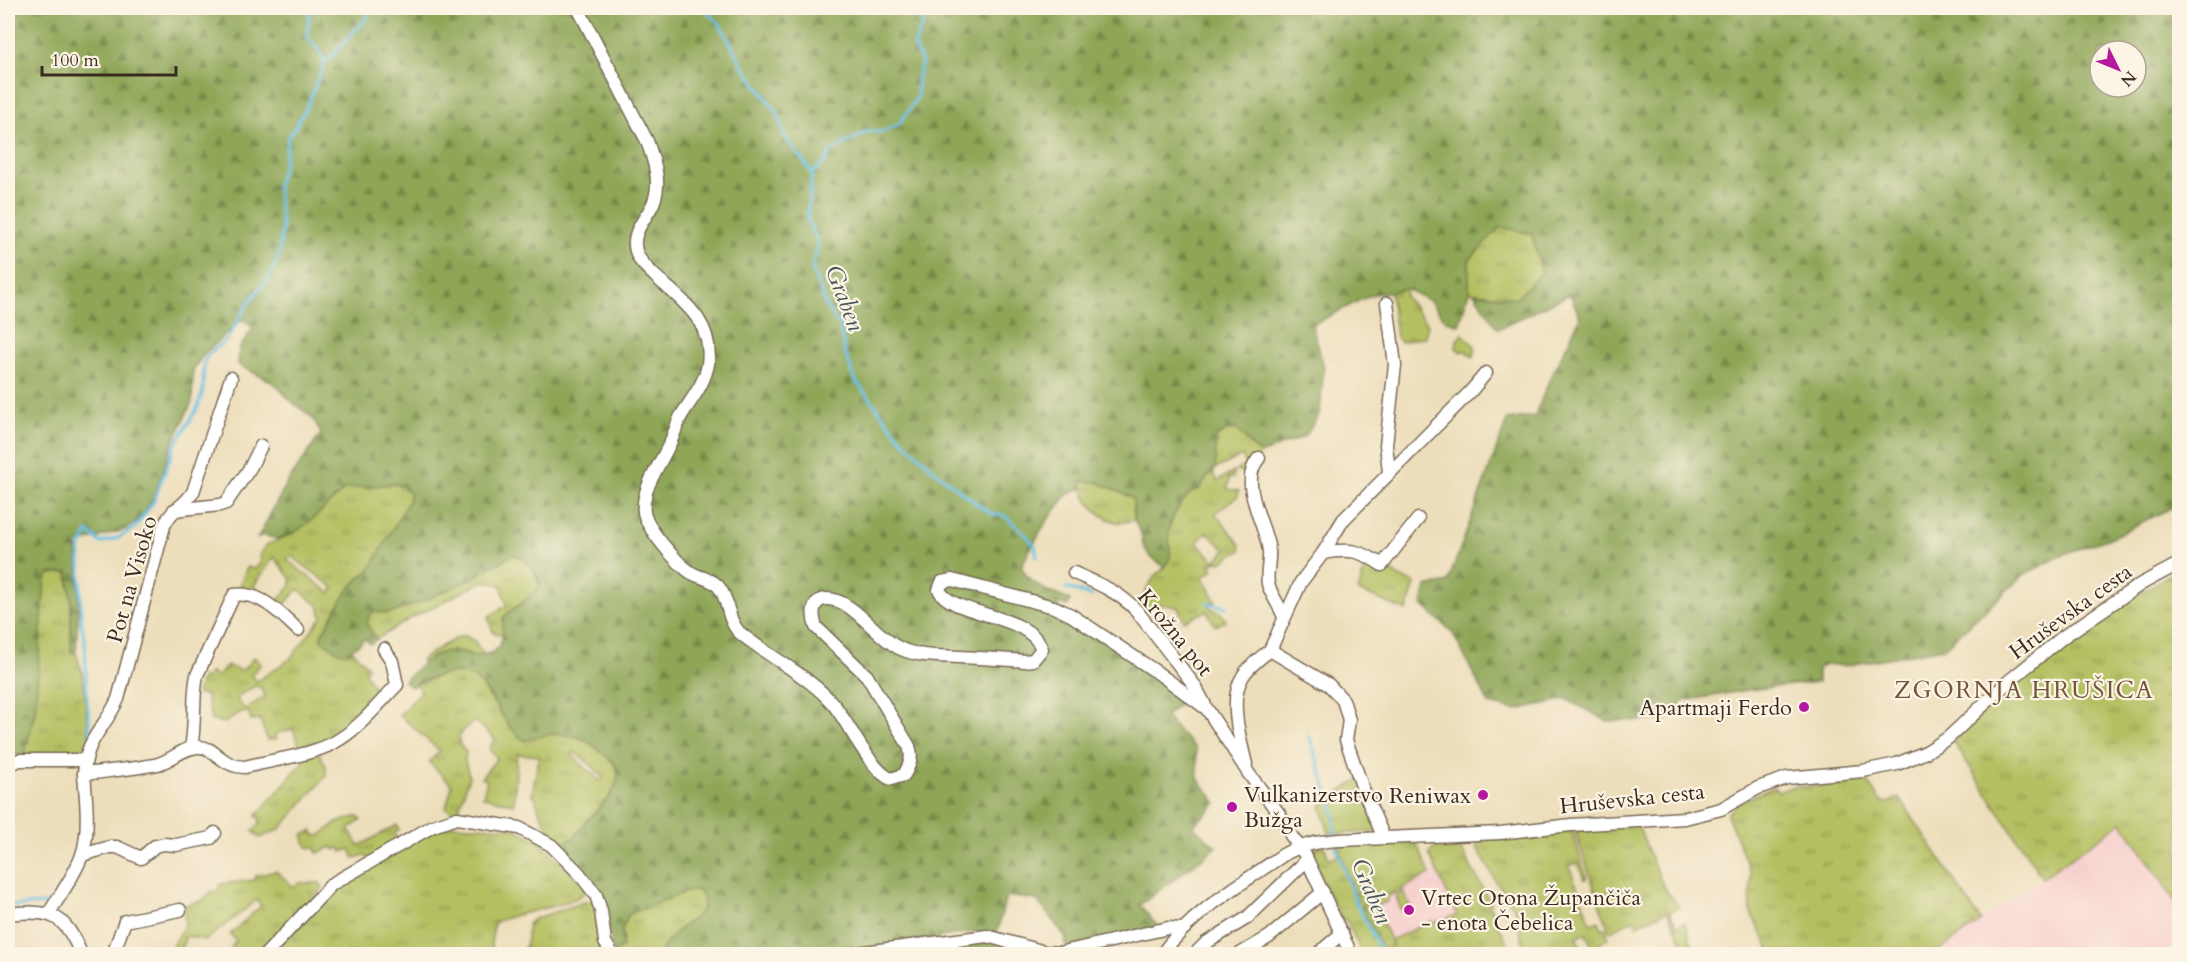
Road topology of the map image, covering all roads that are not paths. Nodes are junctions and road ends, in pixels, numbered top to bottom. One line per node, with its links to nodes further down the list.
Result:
1 (578, 8): 17 (street, Krožna pot)
2 (1387, 303): 7 (street)
3 (1486, 373): 7 (street, Krožna pot)
4 (231, 378): 8 (street, Pot na Visoko)
5 (261, 446): 8 (street)
6 (1259, 458): 13 (street)
7 (1389, 472): 10 (street, Krožna pot)
8 (173, 510): 19 (street, Pot na Visoko)
9 (1418, 519): 10 (street)
10 (1323, 553): 13 (street, Krožna pot)
11 (2180, 563): 24 (street, Hruševska cesta)
12 (1074, 573): 17 (street, Krožna pot)
13 (1284, 617): 16 (street, Krožna pot)
14 (298, 630): 18 (street)
15 (384, 649): 18 (street)
16 (1270, 650): 22 (street, Krožna pot); 24 (street)
17 (1207, 709): 22 (street, Krožna pot)
18 (191, 747): 21 (street)
19 (85, 760): 20 (street); 21 (street, Pot na Visoko)
20 (8, 766)
21 (84, 774): 26 (street, Pot na Visoko)
22 (1249, 774): 25 (street, Krožna pot)
23 (215, 833): 26 (street)
24 (1384, 838): 25 (street, Hruševska cesta)
25 (1300, 847): 27 (street, Krožna pot); 32 (street, Hruševska cesta)
26 (82, 855): 30 (street, Pot na Visoko)
27 (1307, 860): 28 (street, Krožna pot); 34 (street)
28 (1323, 892): 33 (street, Krožna pot); 41 (street)
29 (180, 910): 36 (street)
30 (49, 913): 31 (street); 35 (street)
31 (8, 914)
32 (1181, 929): 39 (street); 40 (street, Hruševska cesta)
33 (1342, 933): 42 (street); 43 (street, Krožna pot)
34 (1198, 951)
35 (81, 954)
36 (113, 954)
37 (266, 954): 38 (street)
38 (612, 954)
39 (849, 954)
40 (1162, 954)
41 (1240, 954)
42 (1318, 954)
43 (1351, 954)

